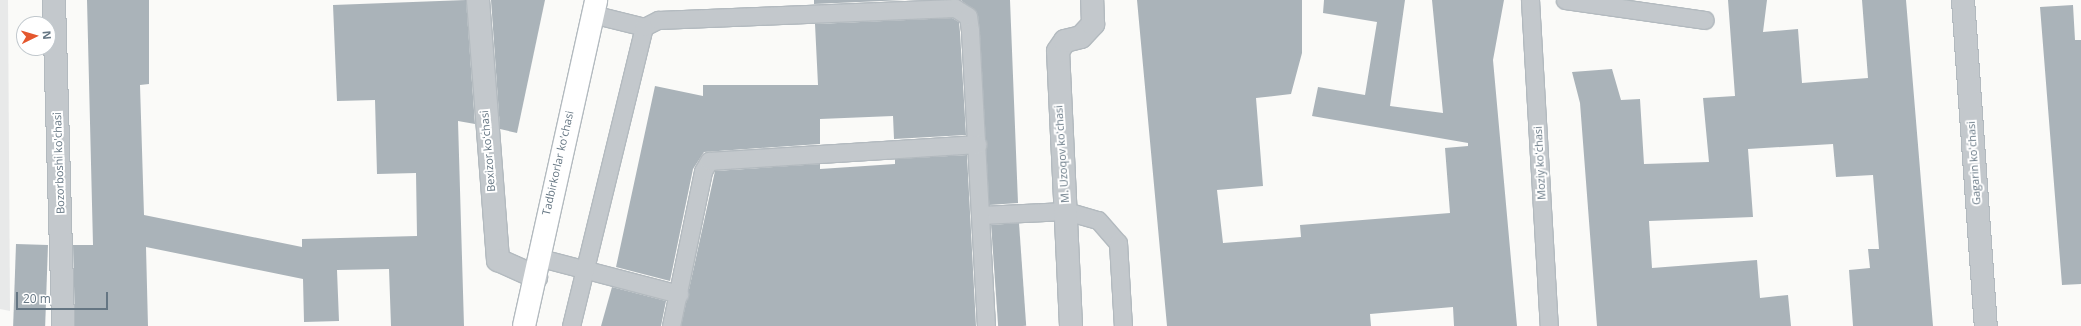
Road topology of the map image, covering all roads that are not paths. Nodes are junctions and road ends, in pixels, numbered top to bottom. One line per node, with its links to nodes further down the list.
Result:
1 (54, 0): 16 (street, Bozorboshi ko'chasi)
2 (478, 0): 13 (street, Bexizor koʻchasi)
3 (1092, 0): 11 (street, M. Uzoqov koʻchasi)
4 (1530, 0): 23 (lane, Moziy koʻchasi)
5 (1565, 0): 8 (lane)
6 (1963, 0): 24 (street, Gagarin koʻchasi)
7 (594, 7): 9 (lane); 13 (main road, Tadbirkorlar ko'chasi)
8 (1704, 20)
9 (644, 27): 10 (lane); 14 (lane)
10 (977, 144): 12 (lane); 15 (lane)
11 (1066, 211): 12 (lane); 21 (street, M. Uzoqov koʻchasi); 22 (lane)
12 (981, 215): 20 (lane)
13 (537, 267): 14 (lane); 17 (main road, Tadbirkorlar ko'chasi)
14 (584, 270): 15 (lane); 18 (lane)
15 (679, 294): 19 (lane)
16 (63, 326)
17 (524, 326)
18 (571, 326)
19 (671, 326)
20 (986, 326)
21 (1071, 326)
22 (1123, 326)
23 (1549, 326)
24 (1986, 326)

